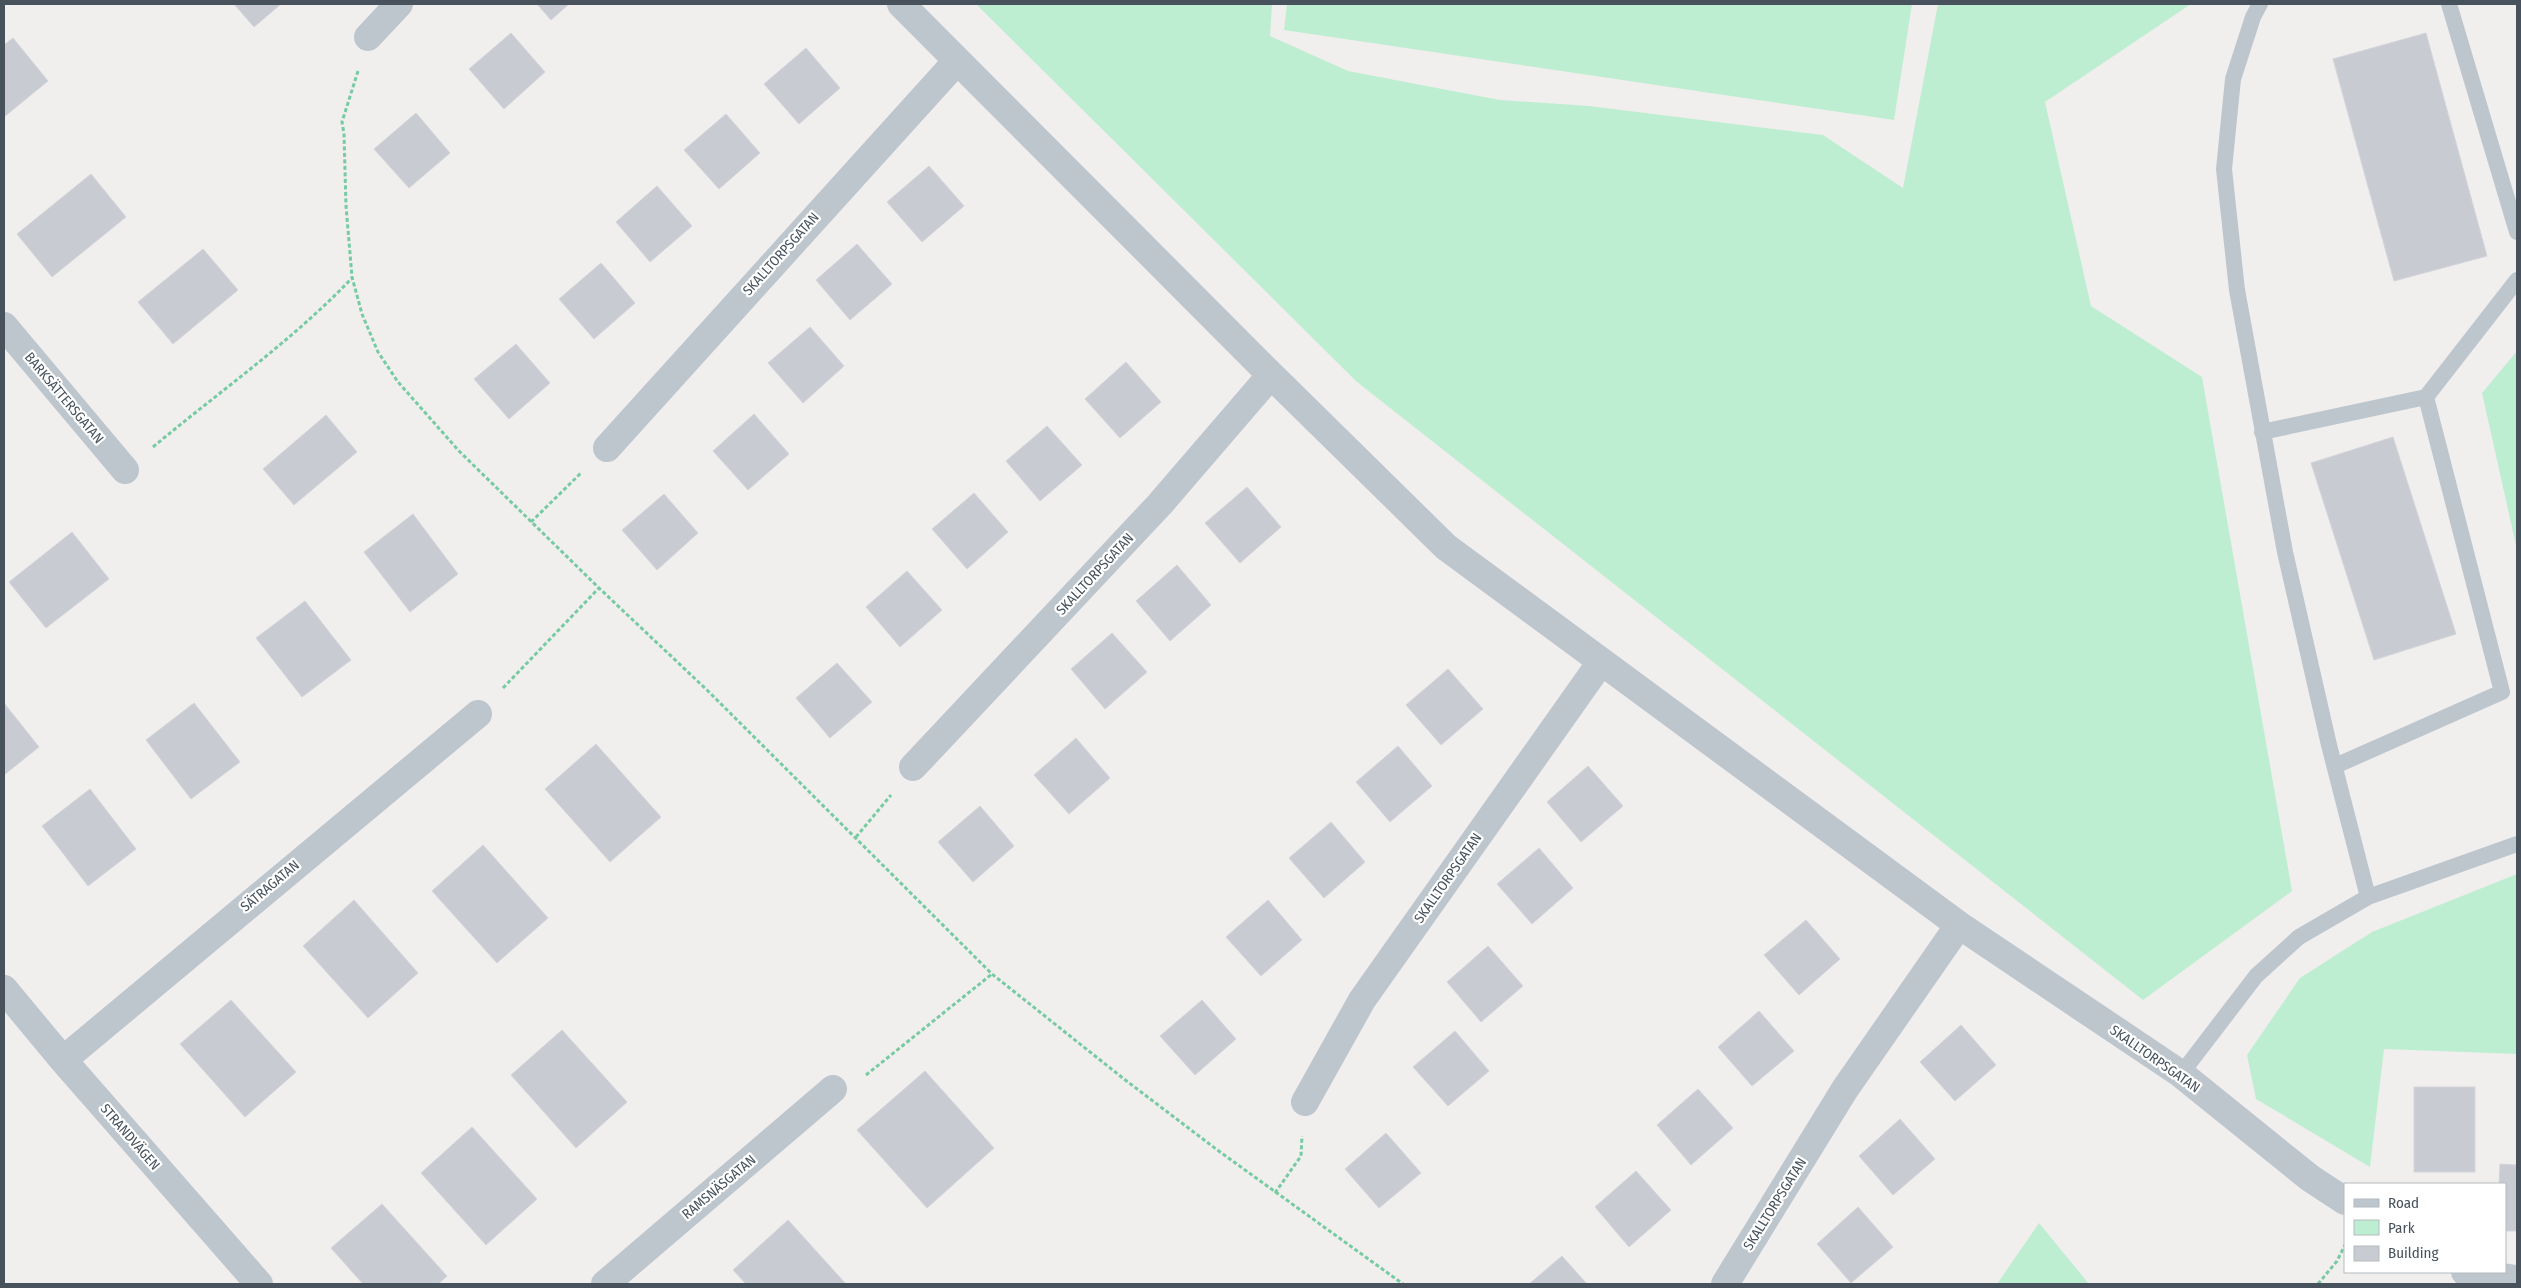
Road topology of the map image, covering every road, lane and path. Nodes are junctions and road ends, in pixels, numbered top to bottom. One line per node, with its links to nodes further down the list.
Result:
1 (399, 4): 5 (street)
2 (901, 4): 6 (street, SKALLTORPSGATAN)
3 (2260, 4): 13 (lane)
4 (2449, 4): 7 (lane)
5 (368, 37): 8 (path)
6 (957, 61): 11 (street, SKALLTORPSGATAN); 14 (street, SKALLTORPSGATAN)
7 (2517, 232)
8 (352, 277): 15 (path); 16 (path)
9 (2517, 280): 12 (lane)
10 (4, 326): 15 (street, BARKSÄTTERSGATAN)
11 (1270, 375): 18 (street, SKALLTORPSGATAN); 21 (street, SKALLTORPSGATAN)
12 (2426, 397): 13 (lane); 20 (lane)
13 (2262, 432): 20 (lane)
14 (607, 448): 16 (path)
15 (125, 470)
16 (531, 522): 17 (path)
17 (599, 588): 19 (path); 22 (path)
18 (1601, 662): 25 (street, SKALLTORPSGATAN); 31 (street, SKALLTORPSGATAN)
19 (478, 714): 28 (street, SÄTRAGATAN)
20 (2335, 766): 24 (lane)
21 (913, 767): 22 (path)
22 (856, 837): 26 (path)
23 (2517, 844): 24 (lane)
24 (2368, 897): 29 (lane)
25 (1959, 925): 29 (street, SKALLTORPSGATAN); 40 (street, SKALLTORPSGATAN)
26 (992, 974): 30 (path); 32 (path)
27 (4, 989): 28 (street, STRANDVÄGEN)
28 (63, 1060): 37 (street, STRANDVÄGEN)
29 (2180, 1074): 33 (street, SKALLTORPSGATAN)
30 (833, 1089): 38 (street, RAMSNÄSGATAN)
31 (1305, 1102): 32 (path)
32 (1275, 1192): 39 (path)
33 (2344, 1200)
34 (2344, 1247): 41 (path)
35 (2472, 1273): 36 (street)
36 (2517, 1279)
37 (259, 1284)
38 (605, 1284)
39 (1403, 1284)
40 (1725, 1284)
41 (2318, 1284)

